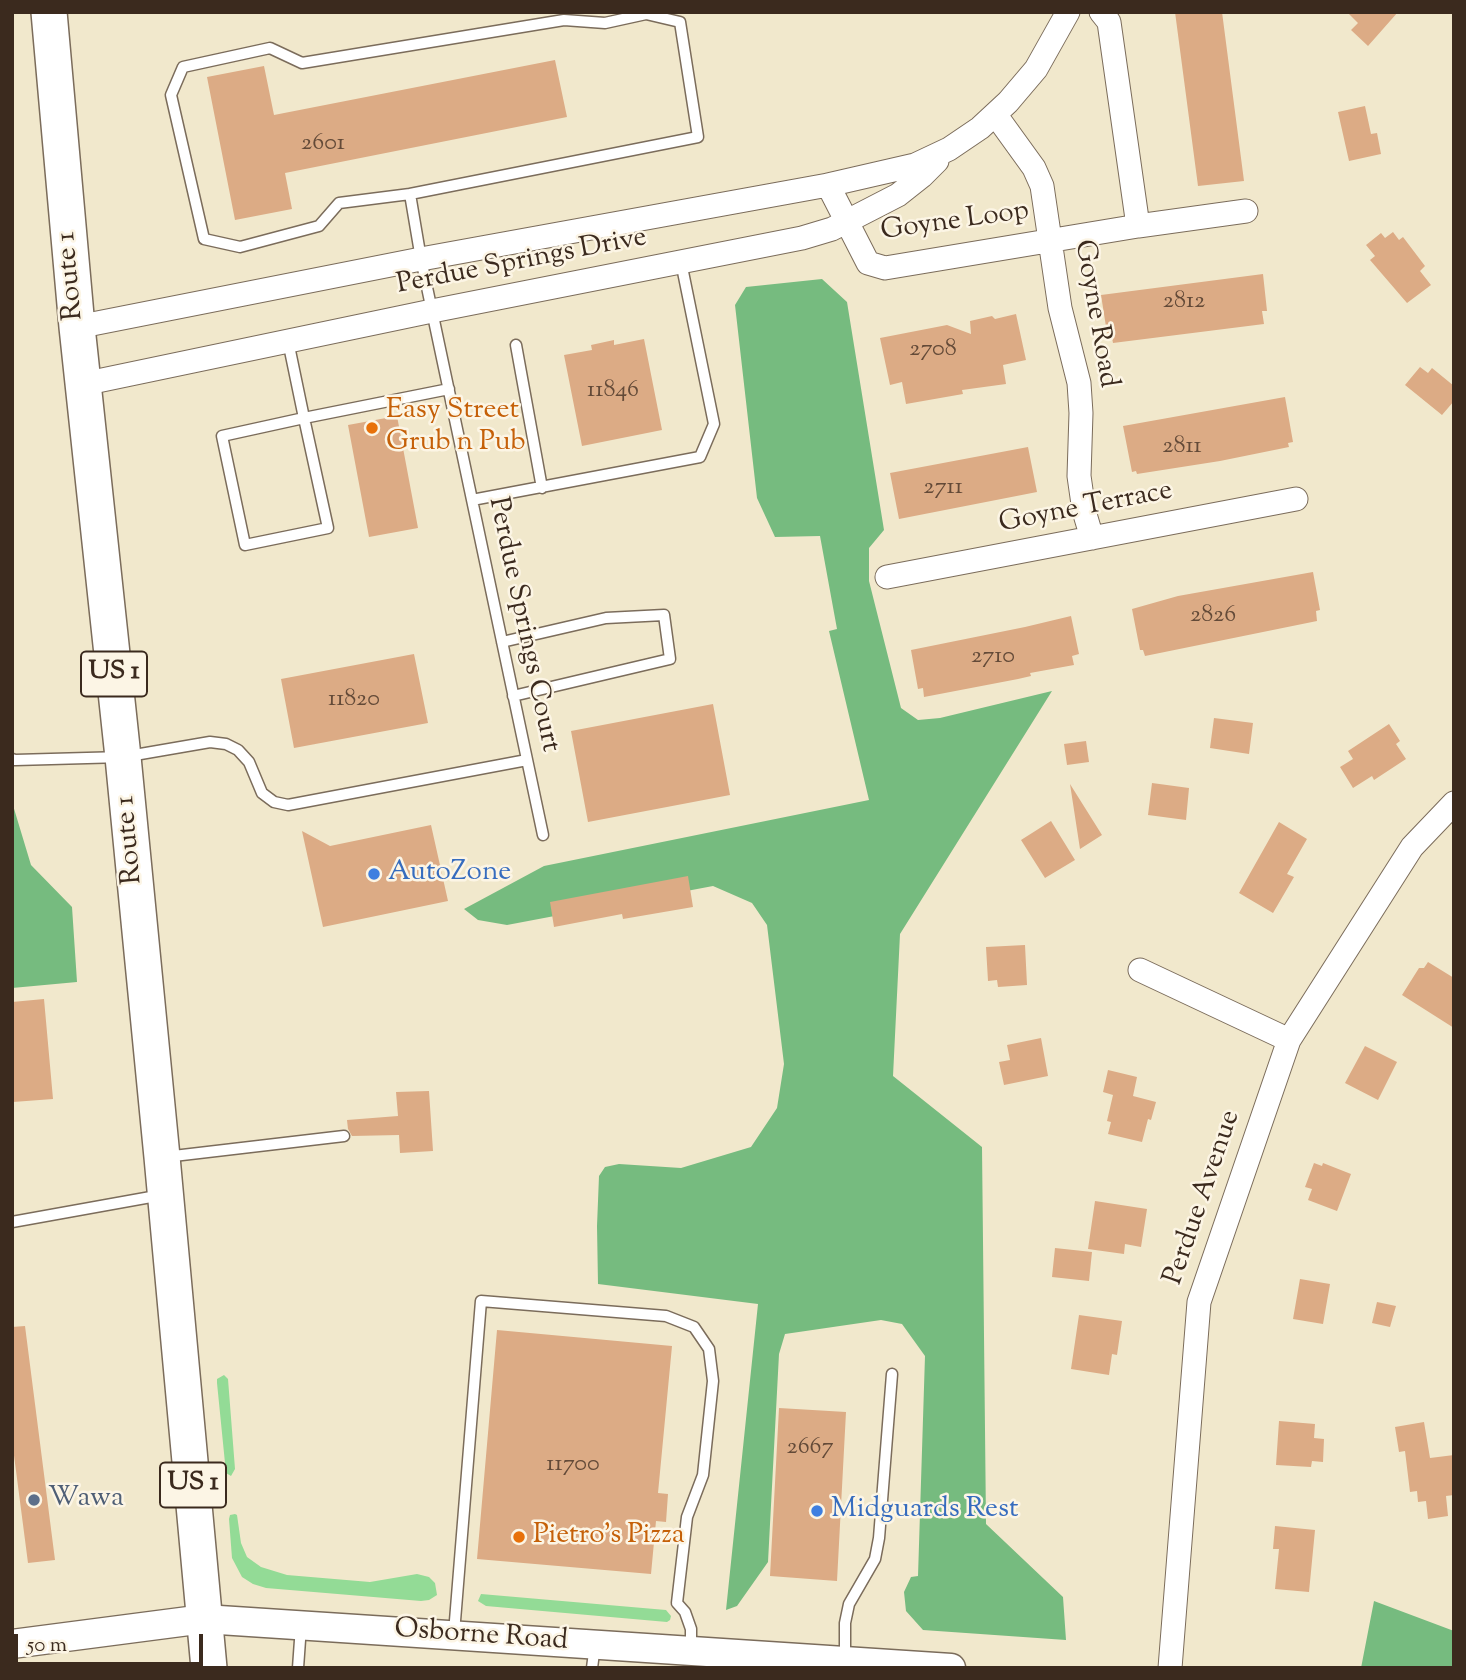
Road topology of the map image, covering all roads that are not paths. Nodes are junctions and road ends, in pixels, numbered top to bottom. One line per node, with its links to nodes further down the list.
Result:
1 (49, 12): 15 (main road, Route 1 / US 1)
2 (1069, 12): 4 (street, Perdue Springs Drive)
3 (1101, 12): 10 (street)
4 (995, 114): 5 (street, Perdue Springs Drive); 11 (street, Goyne Road)
5 (949, 149): 6 (street, Perdue Springs Drive); 9 (street, Perdue Springs Drive)
6 (828, 185): 9 (street, Goyne Loop); 12 (street, Perdue Springs Drive)
7 (410, 194): 7 (lane); 12 (lane, Perdue Springs Court)
8 (1246, 211): 10 (street, Goyne Loop)
9 (846, 222): 11 (street, Goyne Loop); 13 (street, Perdue Springs Drive)
10 (1138, 226): 11 (street, Goyne Loop)
11 (1050, 240): 24 (street, Goyne Road)
12 (421, 259): 14 (lane, Perdue Springs Court); 15 (street, Perdue Springs Drive)
13 (681, 262): 14 (street, Perdue Springs Drive); 21 (lane)
14 (432, 311): 16 (street, Perdue Springs Drive); 19 (lane, Perdue Springs Court)
15 (77, 327): 18 (main road, Route 1 / US 1)
16 (288, 341): 18 (street, Perdue Springs Drive); 20 (lane)
17 (516, 345): 21 (lane)
18 (83, 384): 28 (main road, Route 1 / US 1)
19 (449, 389): 20 (lane); 23 (lane, Perdue Springs Court)
20 (304, 418): 20 (lane)
21 (542, 488): 23 (lane)
22 (1296, 499): 24 (street, Goyne Terrace)
23 (472, 500): 26 (lane, Perdue Springs Court)
24 (1092, 538): 25 (street, Goyne Terrace)
25 (887, 577)
26 (502, 642): 27 (lane, Perdue Springs Court); 27 (lane)
27 (513, 696): 30 (lane, Perdue Springs Court)
28 (123, 757): 29 (lane); 30 (lane); 36 (main road, Route 1 / US 1)
29 (12, 758)
30 (527, 760): 32 (lane, Perdue Springs Court)
31 (1454, 803): 34 (street, Perdue Avenue)
32 (543, 835)
33 (1140, 970): 34 (street)
34 (1289, 1040): 50 (street, Perdue Avenue)
35 (344, 1136): 36 (lane)
36 (162, 1157): 37 (main road, Route 1 / US 1)
37 (165, 1194): 38 (lane); 40 (main road, Route 1 / US 1)
38 (12, 1222)
39 (892, 1374): 46 (lane)
40 (204, 1619): 41 (street, Osborne Road); 43 (street, Osborne Road); 47 (main road, Route 1 / US 1)
41 (301, 1626): 42 (street, Osborne Road); 48 (lane)
42 (454, 1636): 44 (lane); 45 (street, Osborne Road)
43 (12, 1644)
44 (691, 1651): 45 (street, Osborne Road); 46 (street, Osborne Road)
45 (593, 1656)
46 (845, 1665): 49 (street, Osborne Road)
47 (209, 1668)
48 (298, 1668)
49 (951, 1668)
50 (1170, 1668)

